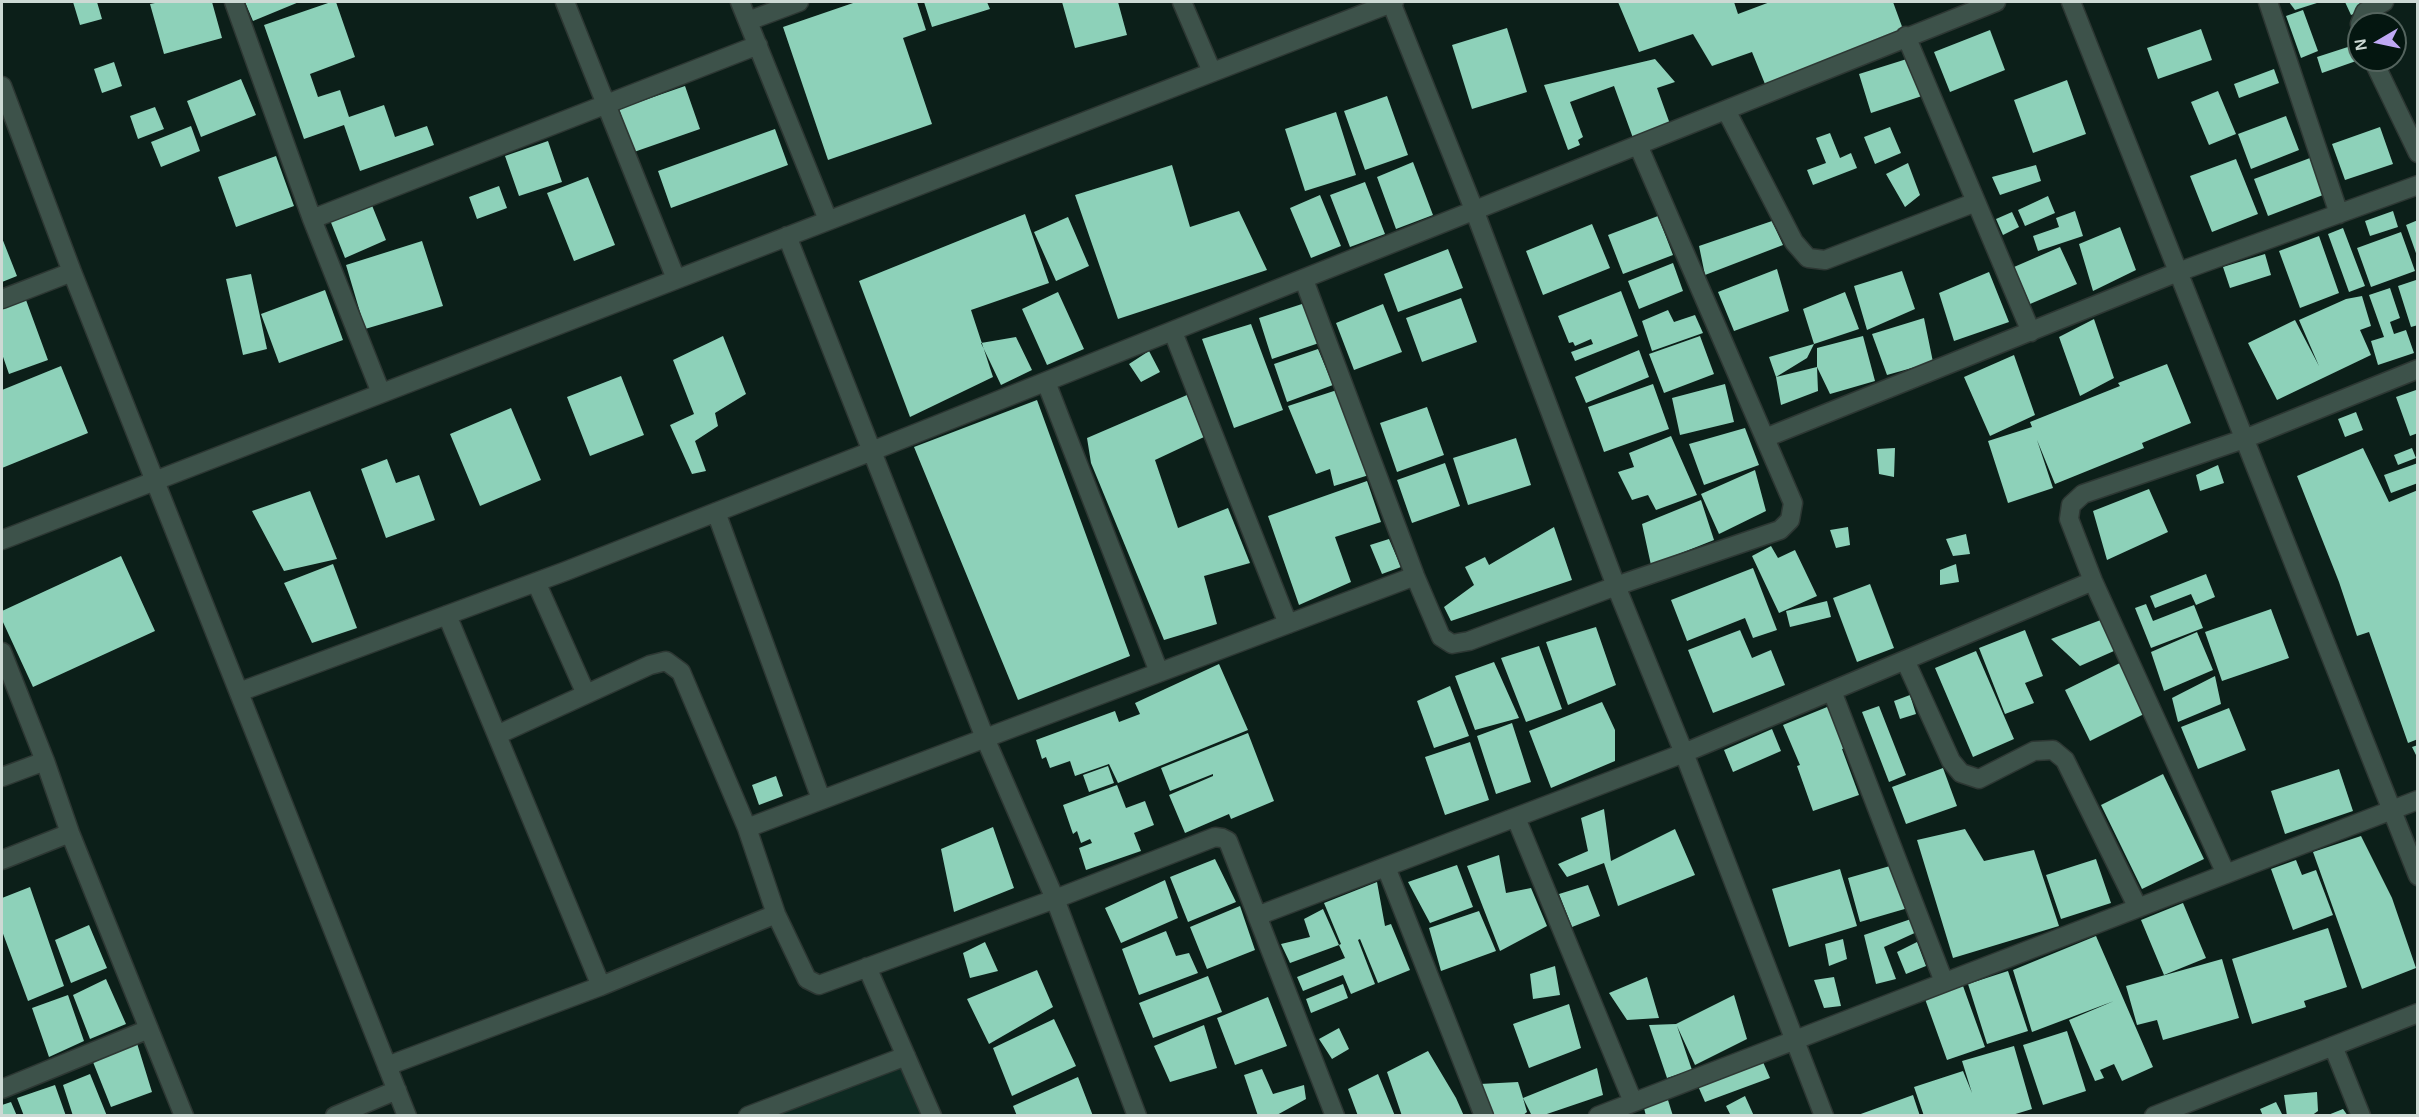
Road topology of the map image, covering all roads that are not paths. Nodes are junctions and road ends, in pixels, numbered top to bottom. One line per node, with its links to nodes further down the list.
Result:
1 (234, 2): 26 (street)
2 (565, 2): 18 (street)
3 (740, 2): 12 (street)
4 (799, 2): 12 (street)
5 (1182, 2): 15 (street)
6 (1392, 2): 15 (street); 24 (street)
7 (1996, 2): 13 (street)
8 (2071, 2): 30 (street)
9 (2268, 2): 25 (street)
10 (2384, 2): 11 (street)
11 (2365, 12)
12 (748, 21): 14 (street)
13 (1906, 36): 19 (street); 23 (street)
14 (759, 45): 18 (street); 27 (street)
15 (1212, 72): 27 (street)
16 (2379, 72): 21 (street)
17 (2, 86): 29 (street)
18 (606, 105): 26 (street); 31 (street)
19 (1726, 110): 20 (street); 23 (street)
20 (1638, 145): 24 (street); 39 (street)
21 (2418, 153)
22 (2418, 185): 25 (street)
23 (1976, 202): 35 (street)
24 (1475, 212): 32 (street); 48 (street)
25 (2339, 213): 30 (street)
26 (312, 219): 38 (street)
27 (828, 220): 28 (street)
28 (787, 236): 31 (street); 41 (street)
29 (72, 272): 33 (street); 42 (street)
30 (2178, 272): 35 (street); 40 (street)
31 (676, 279): 38 (street)
32 (1304, 280): 34 (street); 45 (street)
33 (2, 300)
34 (1173, 332): 37 (street); 50 (street)
35 (2031, 332): 39 (street)
36 (2418, 369): 40 (street)
37 (1046, 382): 41 (street); 53 (street)
38 (381, 393): 42 (street)
39 (1765, 438): 48 (street)
40 (2244, 439): 46 (street); 64 (street)
41 (872, 451): 43 (street); 58 (street)
42 (155, 481): 44 (street); 55 (street)
43 (716, 512): 47 (street); 62 (street)
44 (2, 540)
45 (1415, 576): 48 (street); 50 (street)
46 (2093, 581): 52 (street); 70 (street)
47 (536, 582): 49 (street); 56 (street)
48 (1616, 586): 59 (street)
49 (447, 615): 55 (street); 57 (street)
50 (1288, 624): 53 (street)
51 (2, 652): 60 (street)
52 (1905, 660): 54 (street); 73 (street)
53 (1159, 672): 58 (street)
54 (1832, 691): 59 (street); 77 (street)
55 (239, 692): 84 (street)
56 (586, 694): 57 (street); 66 (street)
57 (496, 735): 78 (street)
58 (985, 738): 62 (street); 72 (street)
59 (1684, 753): 65 (street); 81 (street)
60 (45, 761): 61 (street); 67 (street)
61 (2, 777)
62 (821, 799): 66 (street)
63 (2418, 800): 64 (street)
64 (2391, 810): 70 (street); 71 (street)
65 (1516, 818): 69 (street); 87 (street)
66 (747, 828): 74 (street)
67 (70, 833): 68 (street); 80 (street)
68 (2, 860)
69 (1386, 867): 75 (street); 95 (street)
70 (2226, 874): 73 (street)
71 (2418, 876)
72 (1055, 899): 75 (street); 76 (street); 93 (street)
73 (2138, 908): 77 (street)
74 (776, 914): 76 (street); 78 (street)
75 (1257, 916): 94 (street)
76 (867, 967): 83 (street)
77 (1944, 982): 81 (street)
78 (601, 986): 84 (street)
79 (2418, 1013): 82 (street)
80 (149, 1029): 85 (street); 88 (street)
81 (1795, 1039): 87 (street); 97 (street)
82 (2333, 1046): 98 (street); 99 (street)
83 (906, 1056): 91 (street); 92 (street)
84 (387, 1066): 86 (street)
85 (2, 1089)
86 (397, 1090): 89 (street); 90 (street)
87 (1633, 1102): 96 (street)
88 (184, 1116)
89 (335, 1116)
90 (407, 1116)
91 (748, 1116)
92 (932, 1116)
93 (1137, 1116)
94 (1335, 1116)
95 (1484, 1116)
96 (1598, 1116)
97 (1824, 1116)
98 (2154, 1116)
99 (2361, 1116)

